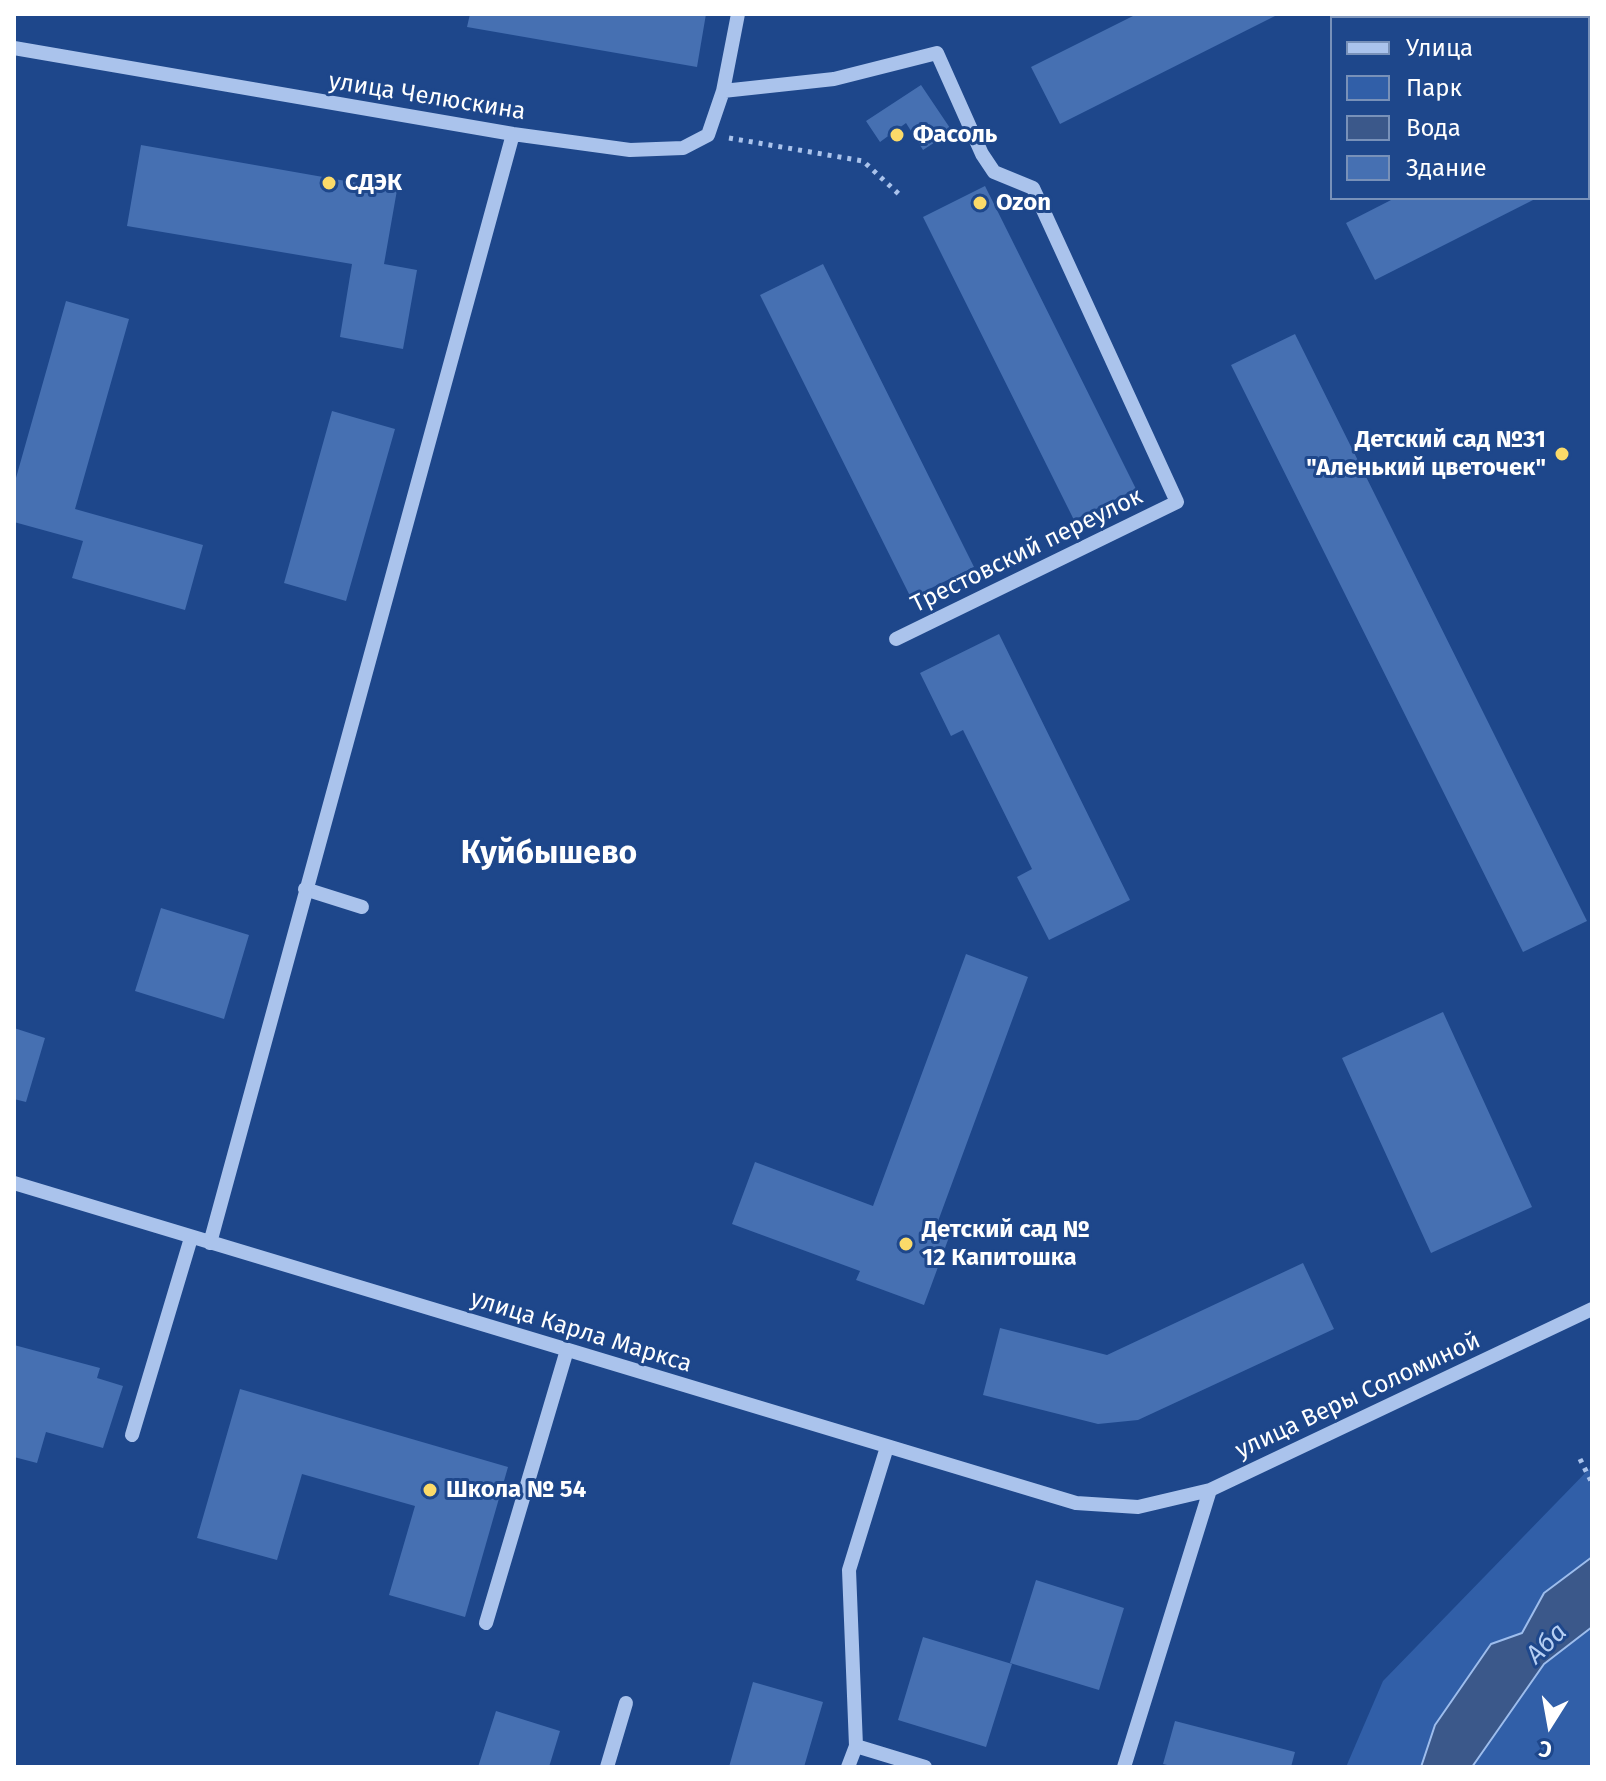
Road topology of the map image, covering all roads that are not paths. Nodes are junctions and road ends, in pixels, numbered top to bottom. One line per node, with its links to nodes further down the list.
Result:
1 (738, 14): 3 (street)
2 (14, 48): 4 (street, улица Челюскина)
3 (723, 91): 4 (street, улица Челюскина); 5 (street, Трестовский переулок)
4 (513, 134): 6 (street)
5 (896, 639)
6 (305, 889): 7 (street); 10 (street)
7 (362, 907)
8 (14, 1183): 9 (street, улица Карла Маркса)
9 (191, 1238): 10 (street, улица Карла Маркса); 13 (street)
10 (210, 1243): 12 (street, улица Карла Маркса)
11 (1592, 1309): 15 (street, улица Веры Соломиной)
12 (567, 1350): 14 (street, улица Карла Маркса); 17 (street)
13 (132, 1435)
14 (887, 1447): 16 (street, улица Карла Маркса); 19 (street)
15 (1210, 1490): 16 (street, улица Веры Соломиной); 23 (street)
16 (1138, 1507)
17 (486, 1623)
18 (626, 1703): 20 (street)
19 (856, 1746): 21 (street); 22 (street)
20 (607, 1767)
21 (848, 1767)
22 (925, 1767)
23 (1124, 1767)

